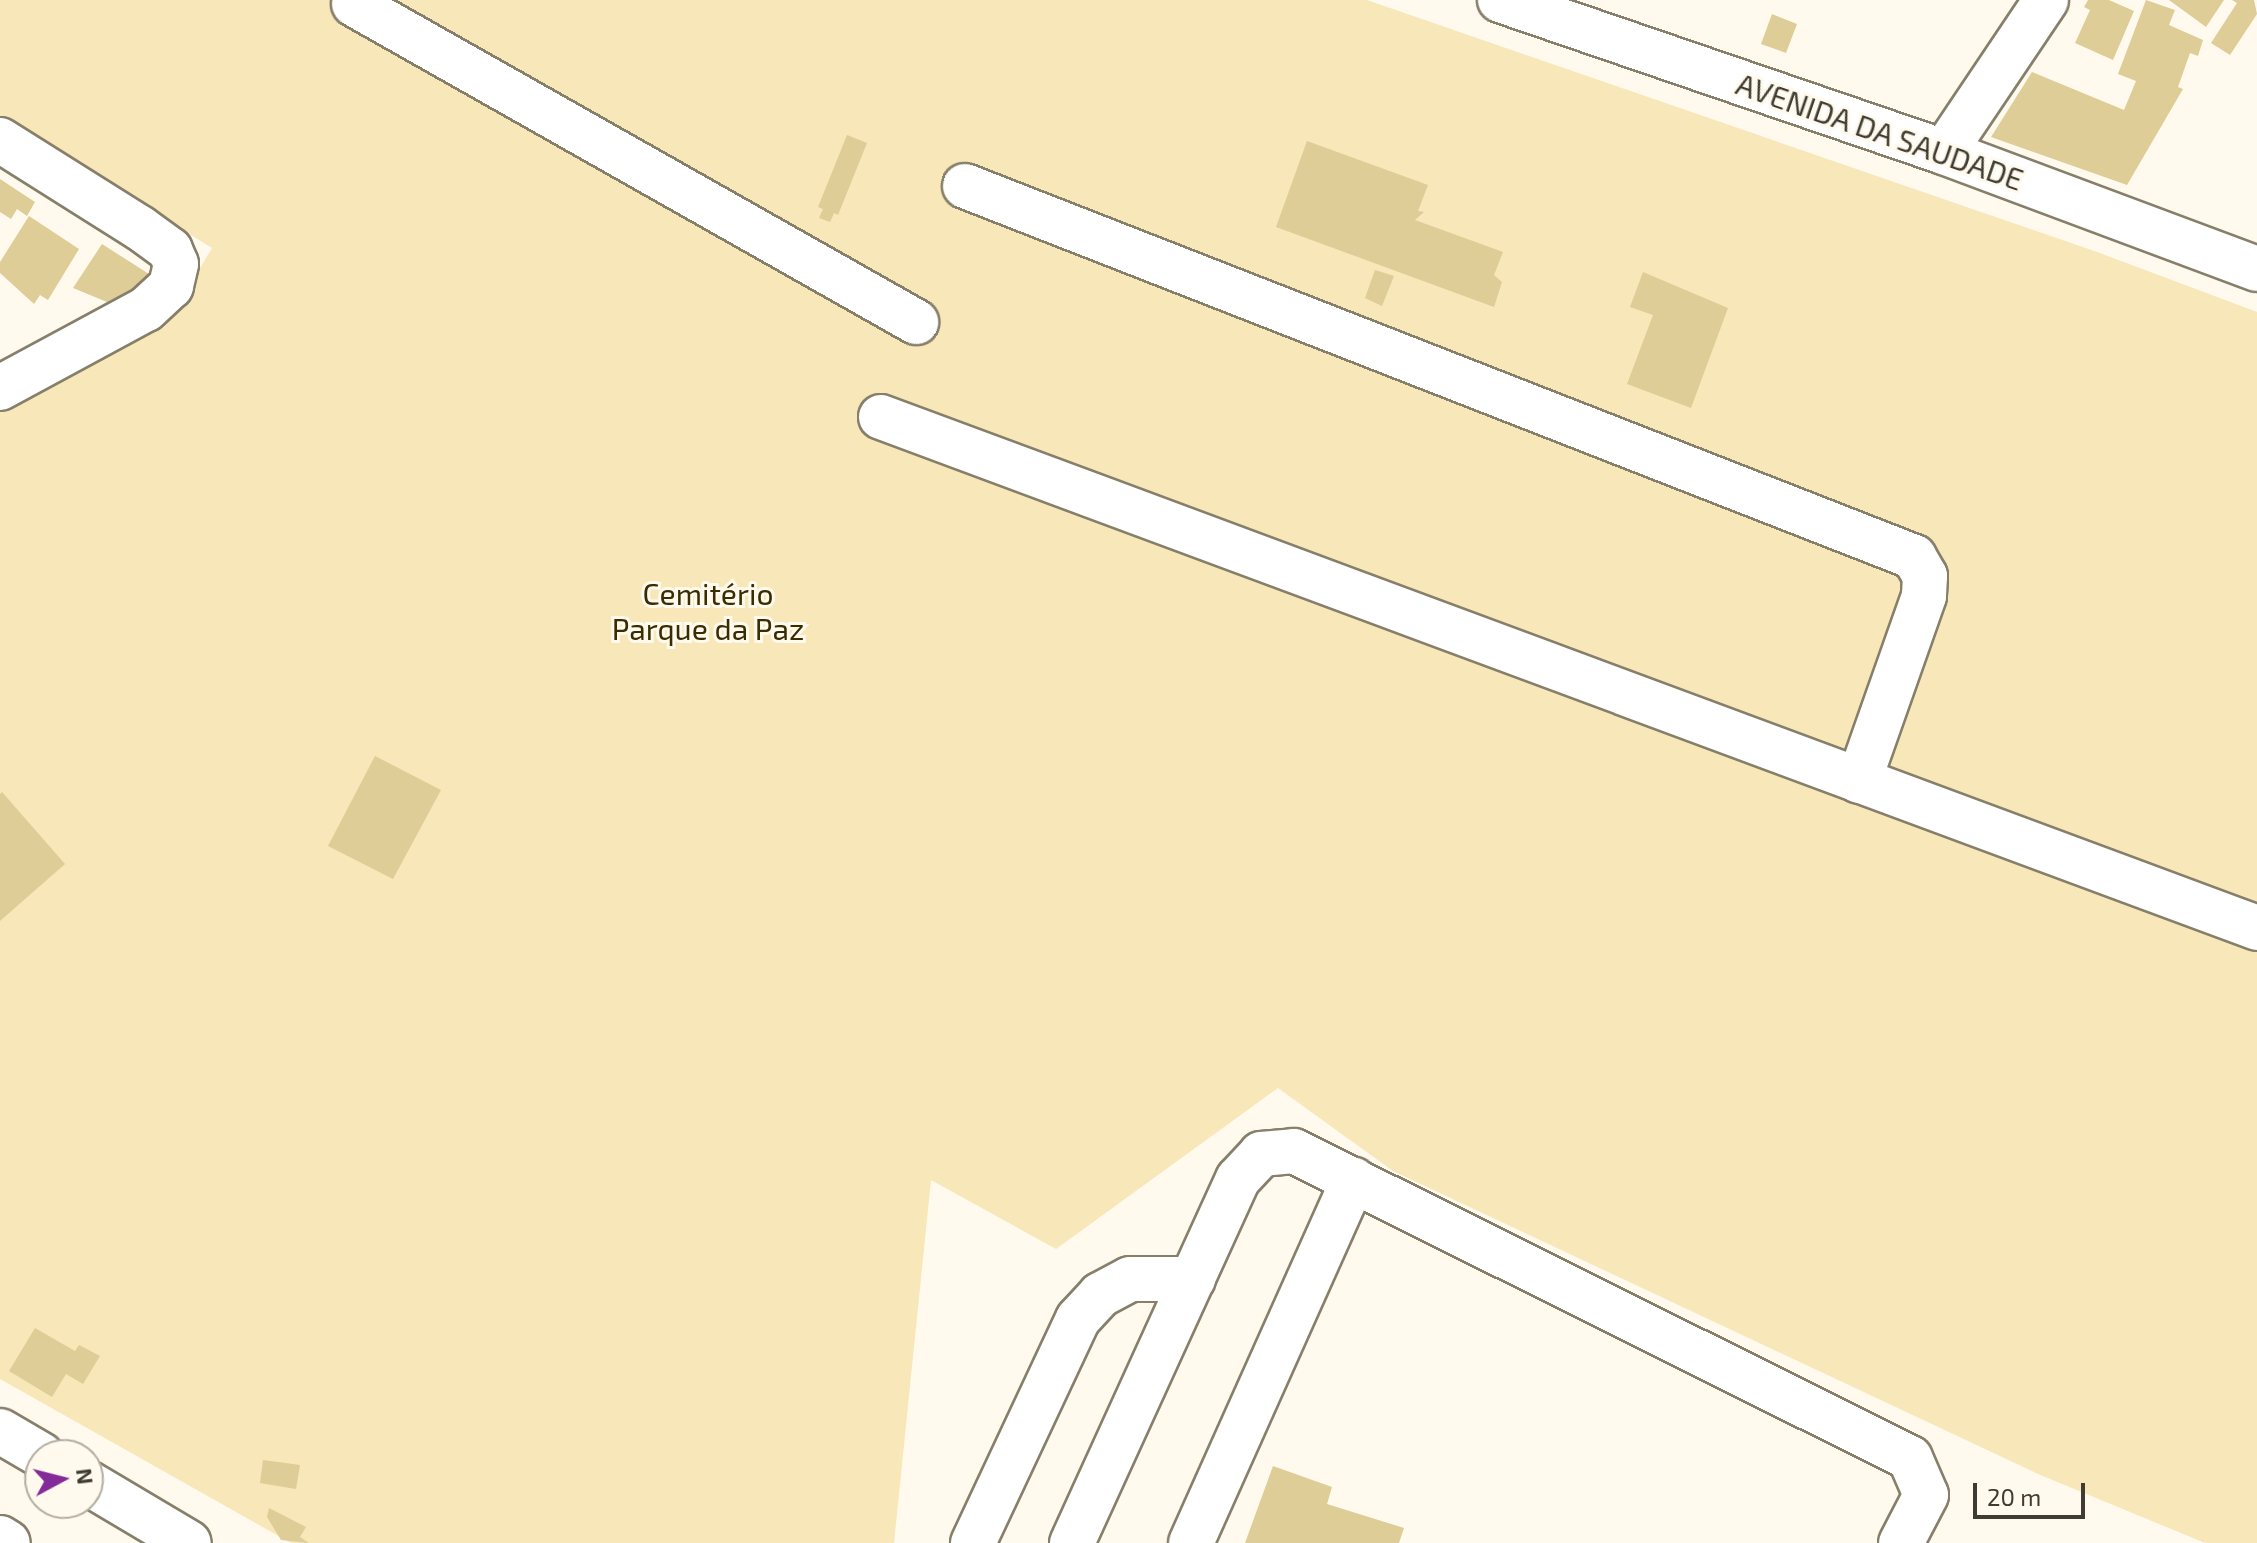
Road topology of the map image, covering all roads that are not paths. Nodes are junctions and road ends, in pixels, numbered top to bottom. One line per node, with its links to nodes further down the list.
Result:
1 (2046, 0): 5 (street)
2 (1513, 2): 5 (street, AVENIDA DA SAUDADE)
3 (354, 4): 8 (street)
4 (0, 140): 9 (street)
5 (1944, 152): 7 (street, AVENIDA DA SAUDADE)
6 (965, 186): 11 (street)
7 (2257, 269)
8 (916, 322)
9 (0, 388)
10 (881, 417): 11 (street)
11 (1859, 781): 12 (street)
12 (2257, 928)
13 (1353, 1180): 14 (street); 23 (street); 24 (street)
14 (1193, 1279): 21 (street); 22 (street)
15 (0, 1431): 16 (street)
16 (24, 1445)
17 (104, 1493): 20 (street)
18 (0, 1538): 19 (street)
19 (8, 1543)
20 (189, 1543)
21 (973, 1543)
22 (1072, 1543)
23 (1191, 1543)
24 (1901, 1543)

